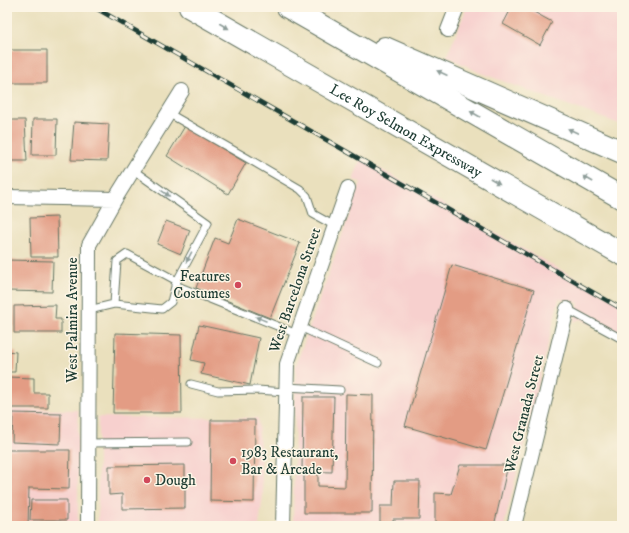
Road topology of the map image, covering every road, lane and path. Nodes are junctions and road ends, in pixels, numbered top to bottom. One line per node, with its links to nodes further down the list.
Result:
1 (190, 7): 15 (highway, Lee Roy Selmon Expressway, one-way to 15)
2 (288, 7): 12 (highway, one-way to 2)
3 (291, 7): 8 (highway, one-way to 3)
4 (457, 7): 5 (street)
5 (448, 30)
6 (182, 91): 7 (street, West Palmira Avenue)
7 (168, 114): 9 (street, West Palmira Avenue); 14 (lane)
8 (622, 152)
9 (133, 170): 13 (street, West Palmira Avenue); 16 (lane, one-way to 16)
10 (348, 188): 14 (street, West Barcelona Street)
11 (7, 198): 13 (street)
12 (622, 198)
13 (115, 199): 18 (street, West Palmira Avenue)
14 (335, 226): 20 (street, West Barcelona Street)
15 (622, 254)
16 (176, 283): 17 (lane); 17 (lane); 20 (lane, one-way to 16)
17 (114, 304): 18 (lane)
18 (89, 310): 27 (street, West Palmira Avenue)
19 (567, 310): 21 (lane); 30 (street, West Granada Street)
20 (298, 330): 22 (lane); 24 (street, West Barcelona Street)
21 (622, 339)
22 (378, 363)
23 (191, 384): 24 (lane)
24 (286, 389): 25 (lane); 29 (street, West Barcelona Street)
25 (340, 390)
26 (188, 442): 27 (lane)
27 (88, 444): 28 (street, West Palmira Avenue)
28 (88, 526)
29 (283, 526)
30 (514, 526)

